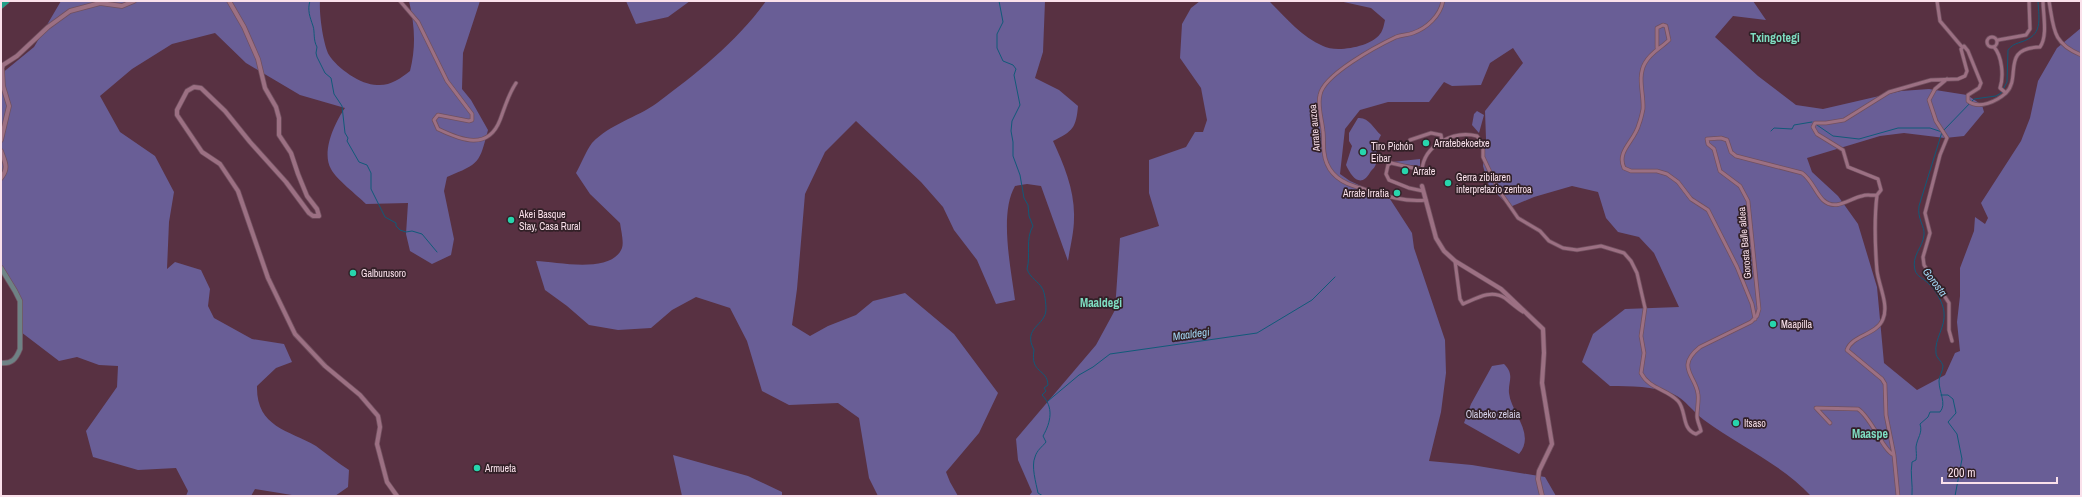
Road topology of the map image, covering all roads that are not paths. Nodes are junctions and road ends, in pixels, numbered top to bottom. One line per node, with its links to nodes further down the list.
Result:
1 (7, 1): 10 (highway)
2 (134, 1): 20 (street)
3 (229, 1): 36 (street)
4 (400, 1): 17 (street)
5 (1443, 1): 27 (street, Arrate auzoa)
6 (1937, 1): 12 (street)
7 (2029, 1): 11 (street)
8 (2043, 1): 18 (street)
9 (2049, 1): 15 (street)
10 (1, 6)
11 (1998, 40): 13 (street); 13 (street)
12 (1962, 47): 16 (street); 18 (street)
13 (1994, 47): 18 (street)
14 (1657, 48): 14 (street, Gorosta Balle aldea); 31 (street, Gorosta Balle aldea)
15 (2081, 55)
16 (1948, 79): 26 (street); 32 (street)
17 (516, 84)
18 (2004, 91)
19 (1442, 139): 21 (street); 25 (street); 31 (street)
20 (1, 140)
21 (1410, 140)
22 (1, 151): 23 (street)
23 (1, 178)
24 (1422, 186): 25 (street)
25 (1423, 191): 27 (street)
26 (1877, 195): 31 (street, Gorosta Balle aldea); 35 (street)
27 (1426, 200): 28 (street)
28 (1455, 261): 30 (street); 30 (street)
29 (1, 268): 33 (main road)
30 (1528, 314): 37 (street)
31 (1755, 319)
32 (1952, 341)
33 (1, 363)
34 (1830, 423): 35 (street)
35 (1894, 455): 38 (street)
36 (397, 496)
37 (1542, 496)
38 (1898, 496)

